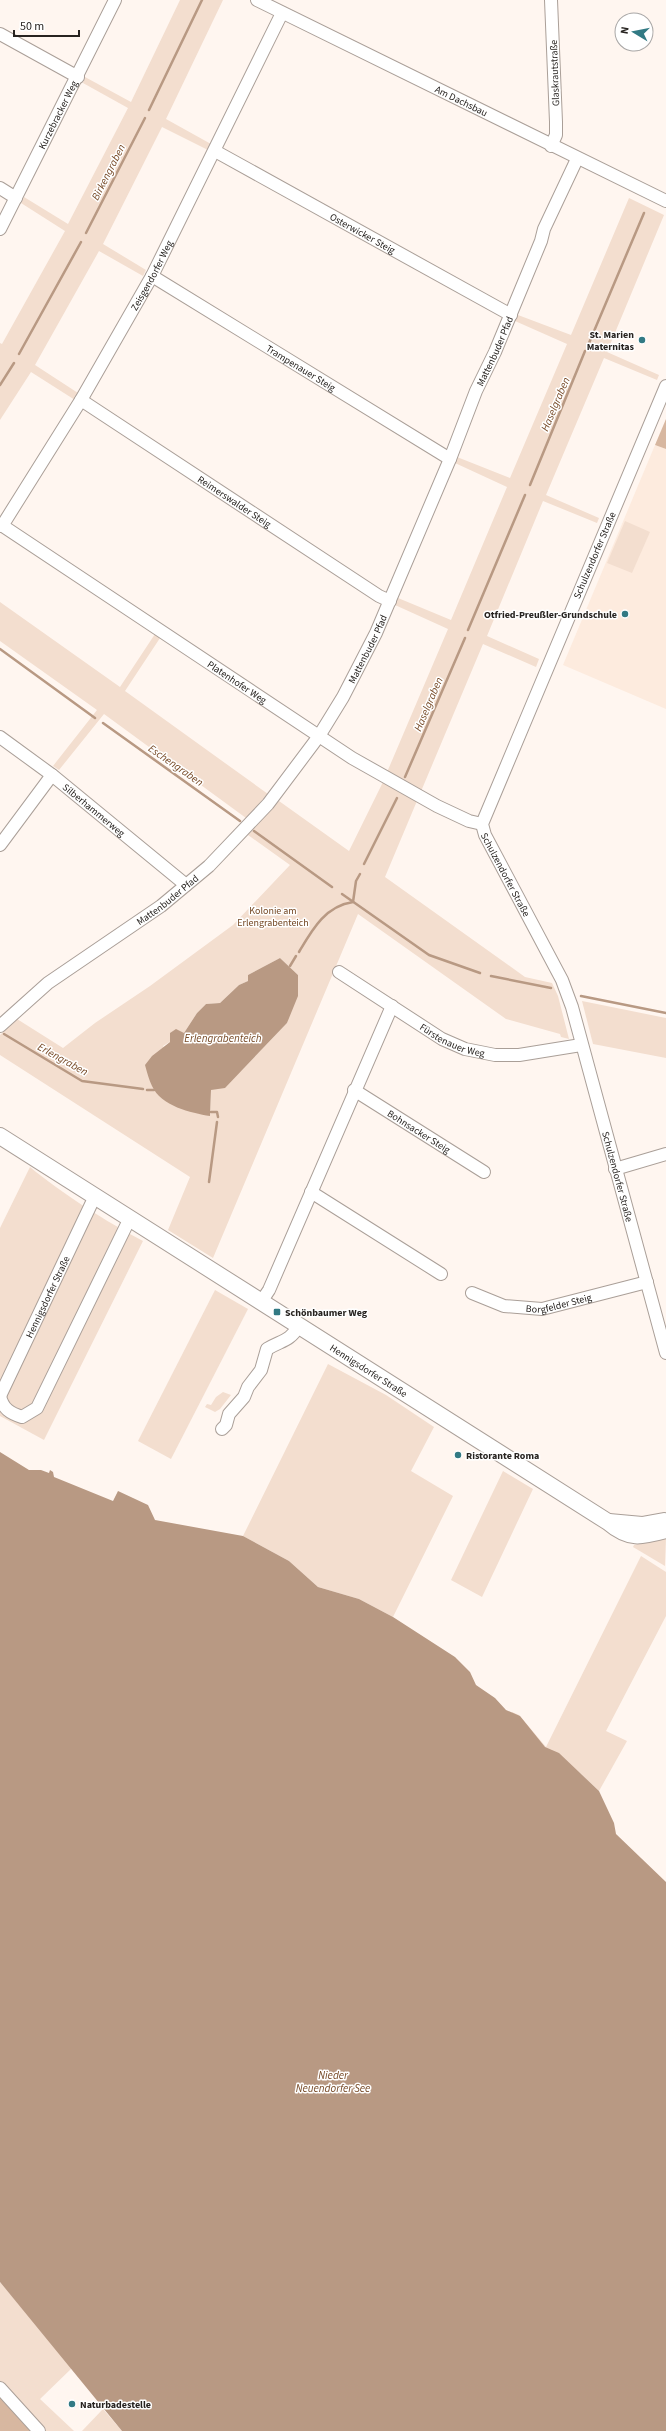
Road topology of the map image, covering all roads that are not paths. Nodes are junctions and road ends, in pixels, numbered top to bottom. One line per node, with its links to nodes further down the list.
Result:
1 (115, 0): 6 (street, Kurzebracker Weg)
2 (257, 0): 4 (street, Am Dachsbau)
3 (551, 0): 7 (street, Glaskrautstraße)
4 (282, 13): 7 (street, Am Dachsbau); 8 (street, Zeisgendorfer Weg)
5 (0, 34): 6 (street)
6 (78, 77): 11 (street, Kurzebracker Weg)
7 (551, 146): 9 (street, Am Dachsbau)
8 (215, 151): 14 (street, Zeisgendorfer Weg); 15 (street, Osterwicker Steig)
9 (577, 159): 12 (street, Am Dachsbau); 15 (street, Mattenbuder Pfad)
10 (0, 188): 11 (street)
11 (16, 198): 13 (street, Kurzebracker Weg)
12 (666, 201)
13 (0, 229)
14 (152, 276): 17 (street, Zeisgendorfer Weg); 18 (street, Trampenauer Steig)
15 (511, 315): 18 (street, Mattenbuder Pfad)
16 (666, 386): 24 (street, Schulzendorfer Straße)
17 (81, 400): 19 (street, Zeisgendorfer Weg); 20 (street, Reimerswalder Steig)
18 (450, 459): 20 (street, Mattenbuder Pfad)
19 (1, 525): 21 (street, Platenhofer Weg)
20 (390, 601): 21 (street, Mattenbuder Pfad)
21 (319, 736): 24 (street, Platenhofer Weg); 26 (street, Mattenbuder Pfad)
22 (0, 737): 23 (street, Silberhammerweg)
23 (52, 775): 25 (street); 26 (street, Silberhammerweg)
24 (482, 824): 30 (street, Schulzendorfer Straße)
25 (0, 844)
26 (186, 885): 29 (street, Mattenbuder Pfad)
27 (339, 972): 28 (street, Fürstenauer Weg)
28 (392, 1006): 30 (street, Fürstenauer Weg); 31 (street)
29 (0, 1026)
30 (580, 1045): 34 (street, Schulzendorfer Straße)
31 (354, 1090): 35 (street, Bohnsacker Steig); 36 (street)
32 (0, 1136): 37 (main road, Hennigsdorfer Straße)
33 (666, 1154): 34 (street)
34 (615, 1169): 40 (street, Schulzendorfer Straße)
35 (484, 1172)
36 (311, 1192): 39 (street); 42 (street)
37 (95, 1196): 38 (main road, Hennigsdorfer Straße); 46 (street, Hennigsdorfer Straße)
38 (130, 1218): 42 (main road, Hennigsdorfer Straße); 46 (street, Hennigsdorfer Straße)
39 (441, 1274)
40 (646, 1282): 41 (street, Borgfelder Steig); 43 (street, Schulzendorfer Straße)
41 (472, 1293)
42 (261, 1302): 44 (main road, Hennigsdorfer Straße)
43 (662, 1325): 45 (street, Schulzendorfer Straße)
44 (299, 1326): 47 (street); 49 (main road, Hennigsdorfer Straße)
45 (666, 1353)
46 (0, 1396)
47 (222, 1429)
48 (666, 1520): 49 (main road, Hennigsdorfer Straße)
49 (608, 1522): 50 (main road, Hennigsdorfer Straße)
50 (666, 1530)
51 (0, 2388): 52 (street)
52 (39, 2431)

